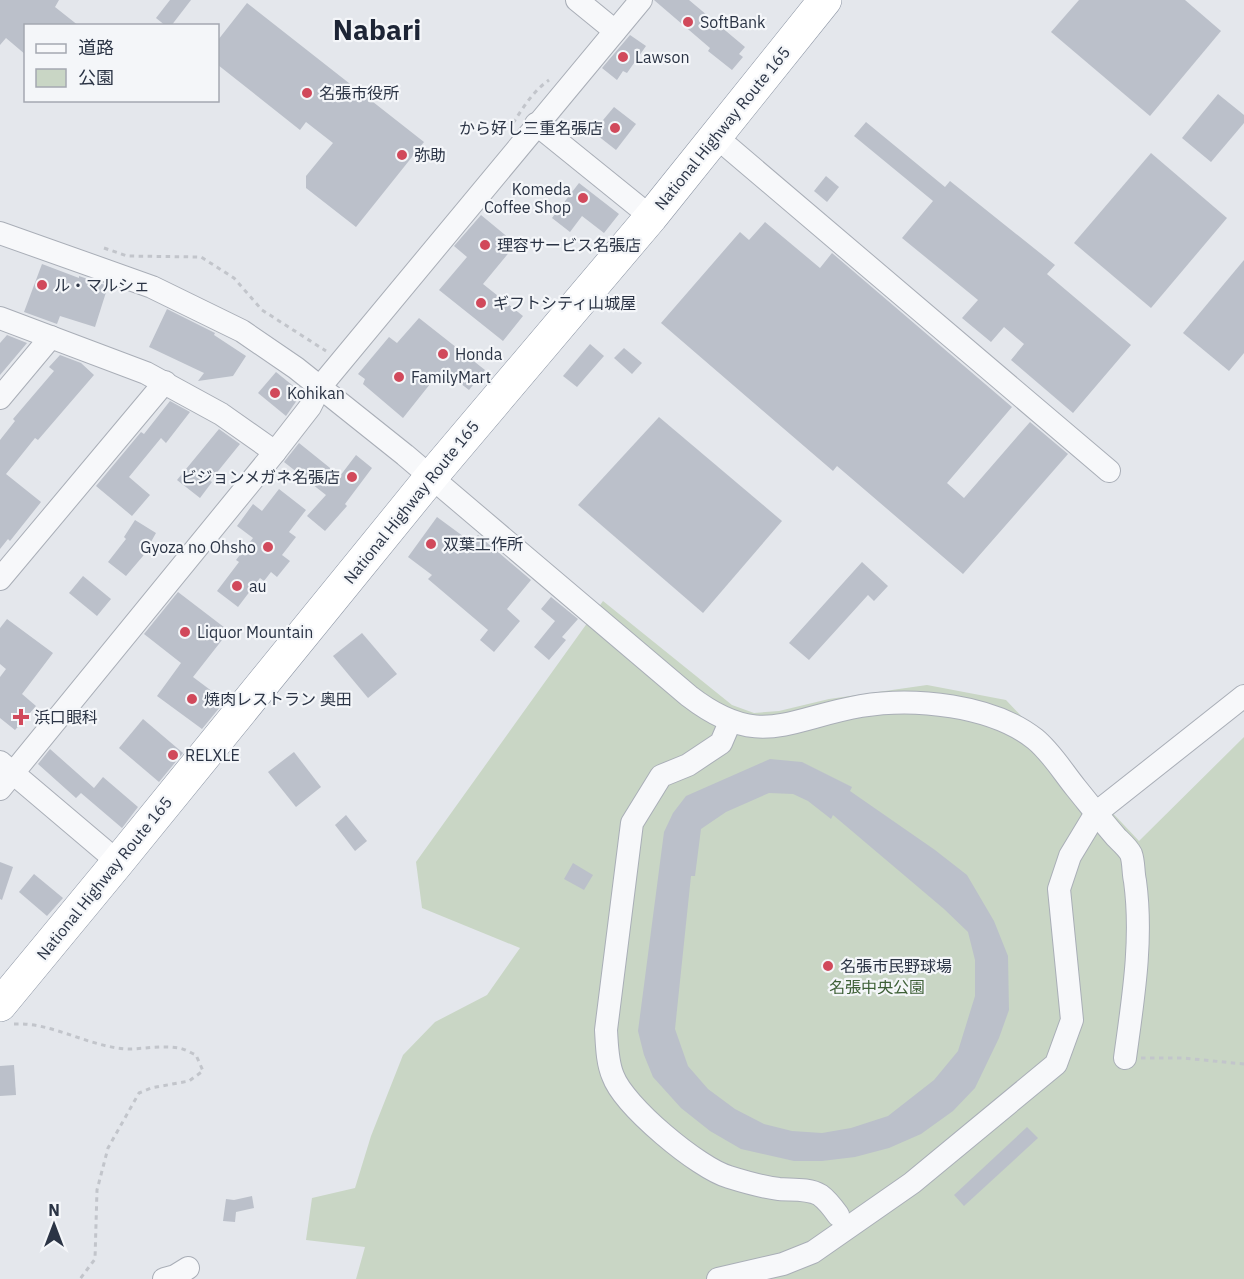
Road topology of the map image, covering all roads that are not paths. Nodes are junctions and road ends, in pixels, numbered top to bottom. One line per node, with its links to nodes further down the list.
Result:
1 (577, 0): 4 (street)
2 (641, 0): 4 (street)
3 (825, 0): 6 (highway, National Highway Route 165)
4 (615, 32): 5 (street)
5 (536, 124): 7 (street); 12 (street)
6 (714, 135): 7 (highway, National Highway Route 165); 15 (street)
7 (651, 217): 16 (highway, National Highway Route 165)
8 (0, 233): 12 (street)
9 (0, 318): 10 (street)
10 (51, 337): 11 (street); 13 (street)
11 (165, 382): 14 (street); 17 (street)
12 (320, 387): 14 (street); 16 (street)
13 (0, 398)
14 (275, 452): 20 (street)
15 (1109, 471)
16 (431, 477): 19 (street); 22 (highway, National Highway Route 165)
17 (0, 579)
18 (1244, 696): 21 (street)
19 (730, 722): 21 (street); 25 (street)
20 (4, 774): 22 (street)
21 (1096, 813): 24 (street); 28 (street)
22 (118, 862): 23 (highway, National Highway Route 165)
23 (6, 1014)
24 (1125, 1058)
25 (838, 1215)
26 (188, 1268): 27 (street)
27 (164, 1279)
28 (718, 1279)

